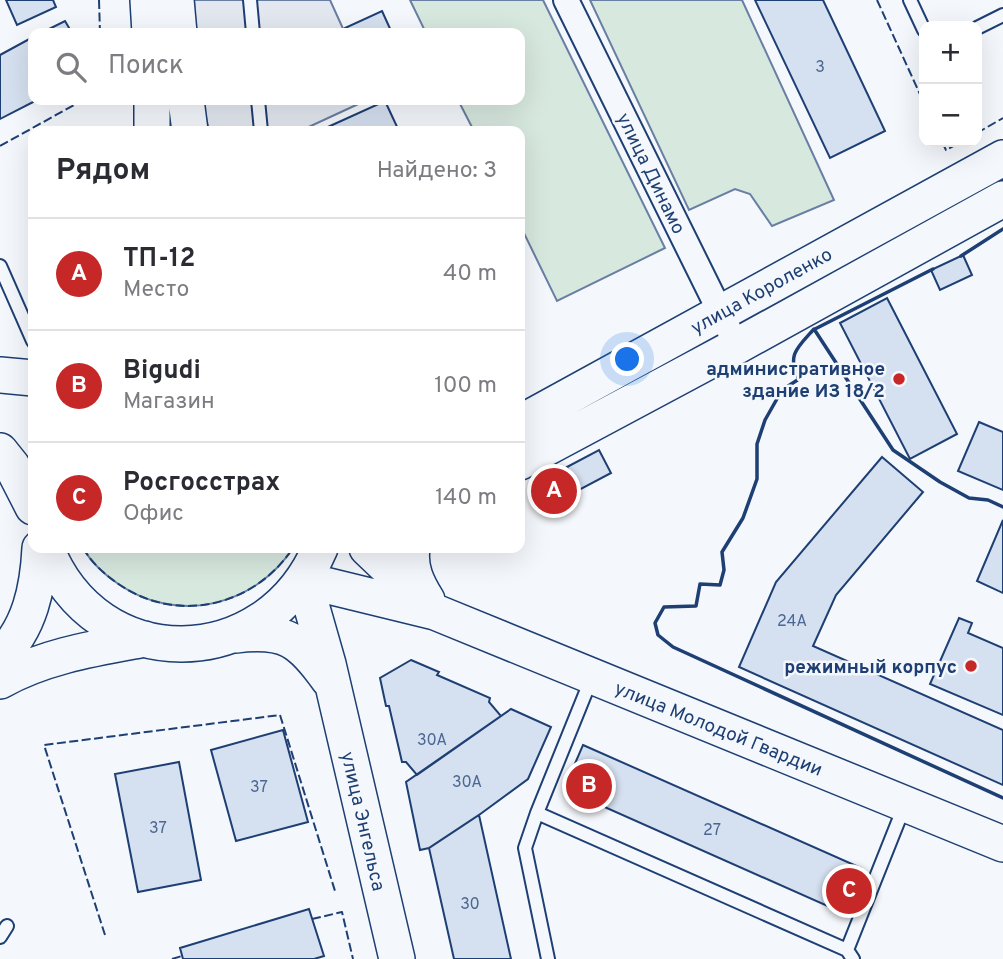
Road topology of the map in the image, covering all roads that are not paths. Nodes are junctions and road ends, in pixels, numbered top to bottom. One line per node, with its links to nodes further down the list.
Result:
1 (148, 0): 9 (main road)
2 (176, 0): 10 (main road)
3 (250, 0): 11 (lane)
4 (566, 0): 21 (street, улица Динамо)
5 (910, 0): 7 (lane)
6 (1003, 15): 8 (lane)
7 (920, 21)
8 (982, 26)
9 (150, 28)
10 (179, 28)
11 (253, 28)
12 (152, 105): 15 (main road)
13 (187, 105): 16 (main road)
14 (258, 105): 17 (lane)
15 (152, 126)
16 (189, 126)
17 (261, 126)
18 (1003, 158): 21 (main road, улица Короленко)
19 (1003, 199): 23 (main road, улица Короленко)
20 (0, 266): 22 (lane)
21 (721, 313): 23 (street, улица Динамо); 26 (main road, улица Короленко)
22 (28, 330)
23 (737, 346): 28 (main road, улица Короленко)
24 (0, 375): 25 (main road)
25 (28, 378)
26 (525, 420)
27 (0, 452): 29 (main road)
28 (525, 459)
29 (28, 496)
30 (39, 553): 40 (main road)
31 (48, 553): 39 (main road)
32 (318, 553): 36 (main road)
33 (352, 553): 36 (main road)
34 (372, 553): 37 (main road)
35 (412, 553): 37 (main road)
36 (304, 580): 37 (main road); 38 (main road); 43 (main road, улица Энгельса)
37 (435, 612): 41 (main road, улица Молодой Гвардии)
38 (234, 635): 39 (main road); 43 (main road)
39 (145, 639): 42 (main road)
40 (0, 657)
41 (593, 677): 44 (main road, улица Молодой Гвардии); 45 (lane)
42 (0, 681)
43 (331, 682): 48 (main road, улица Энгельса)
44 (905, 804): 46 (main road, улица Молодой Гвардии); 47 (lane)
45 (537, 813): 47 (lane); 49 (lane)
46 (1003, 844)
47 (850, 954)
48 (397, 959)
49 (548, 959)

